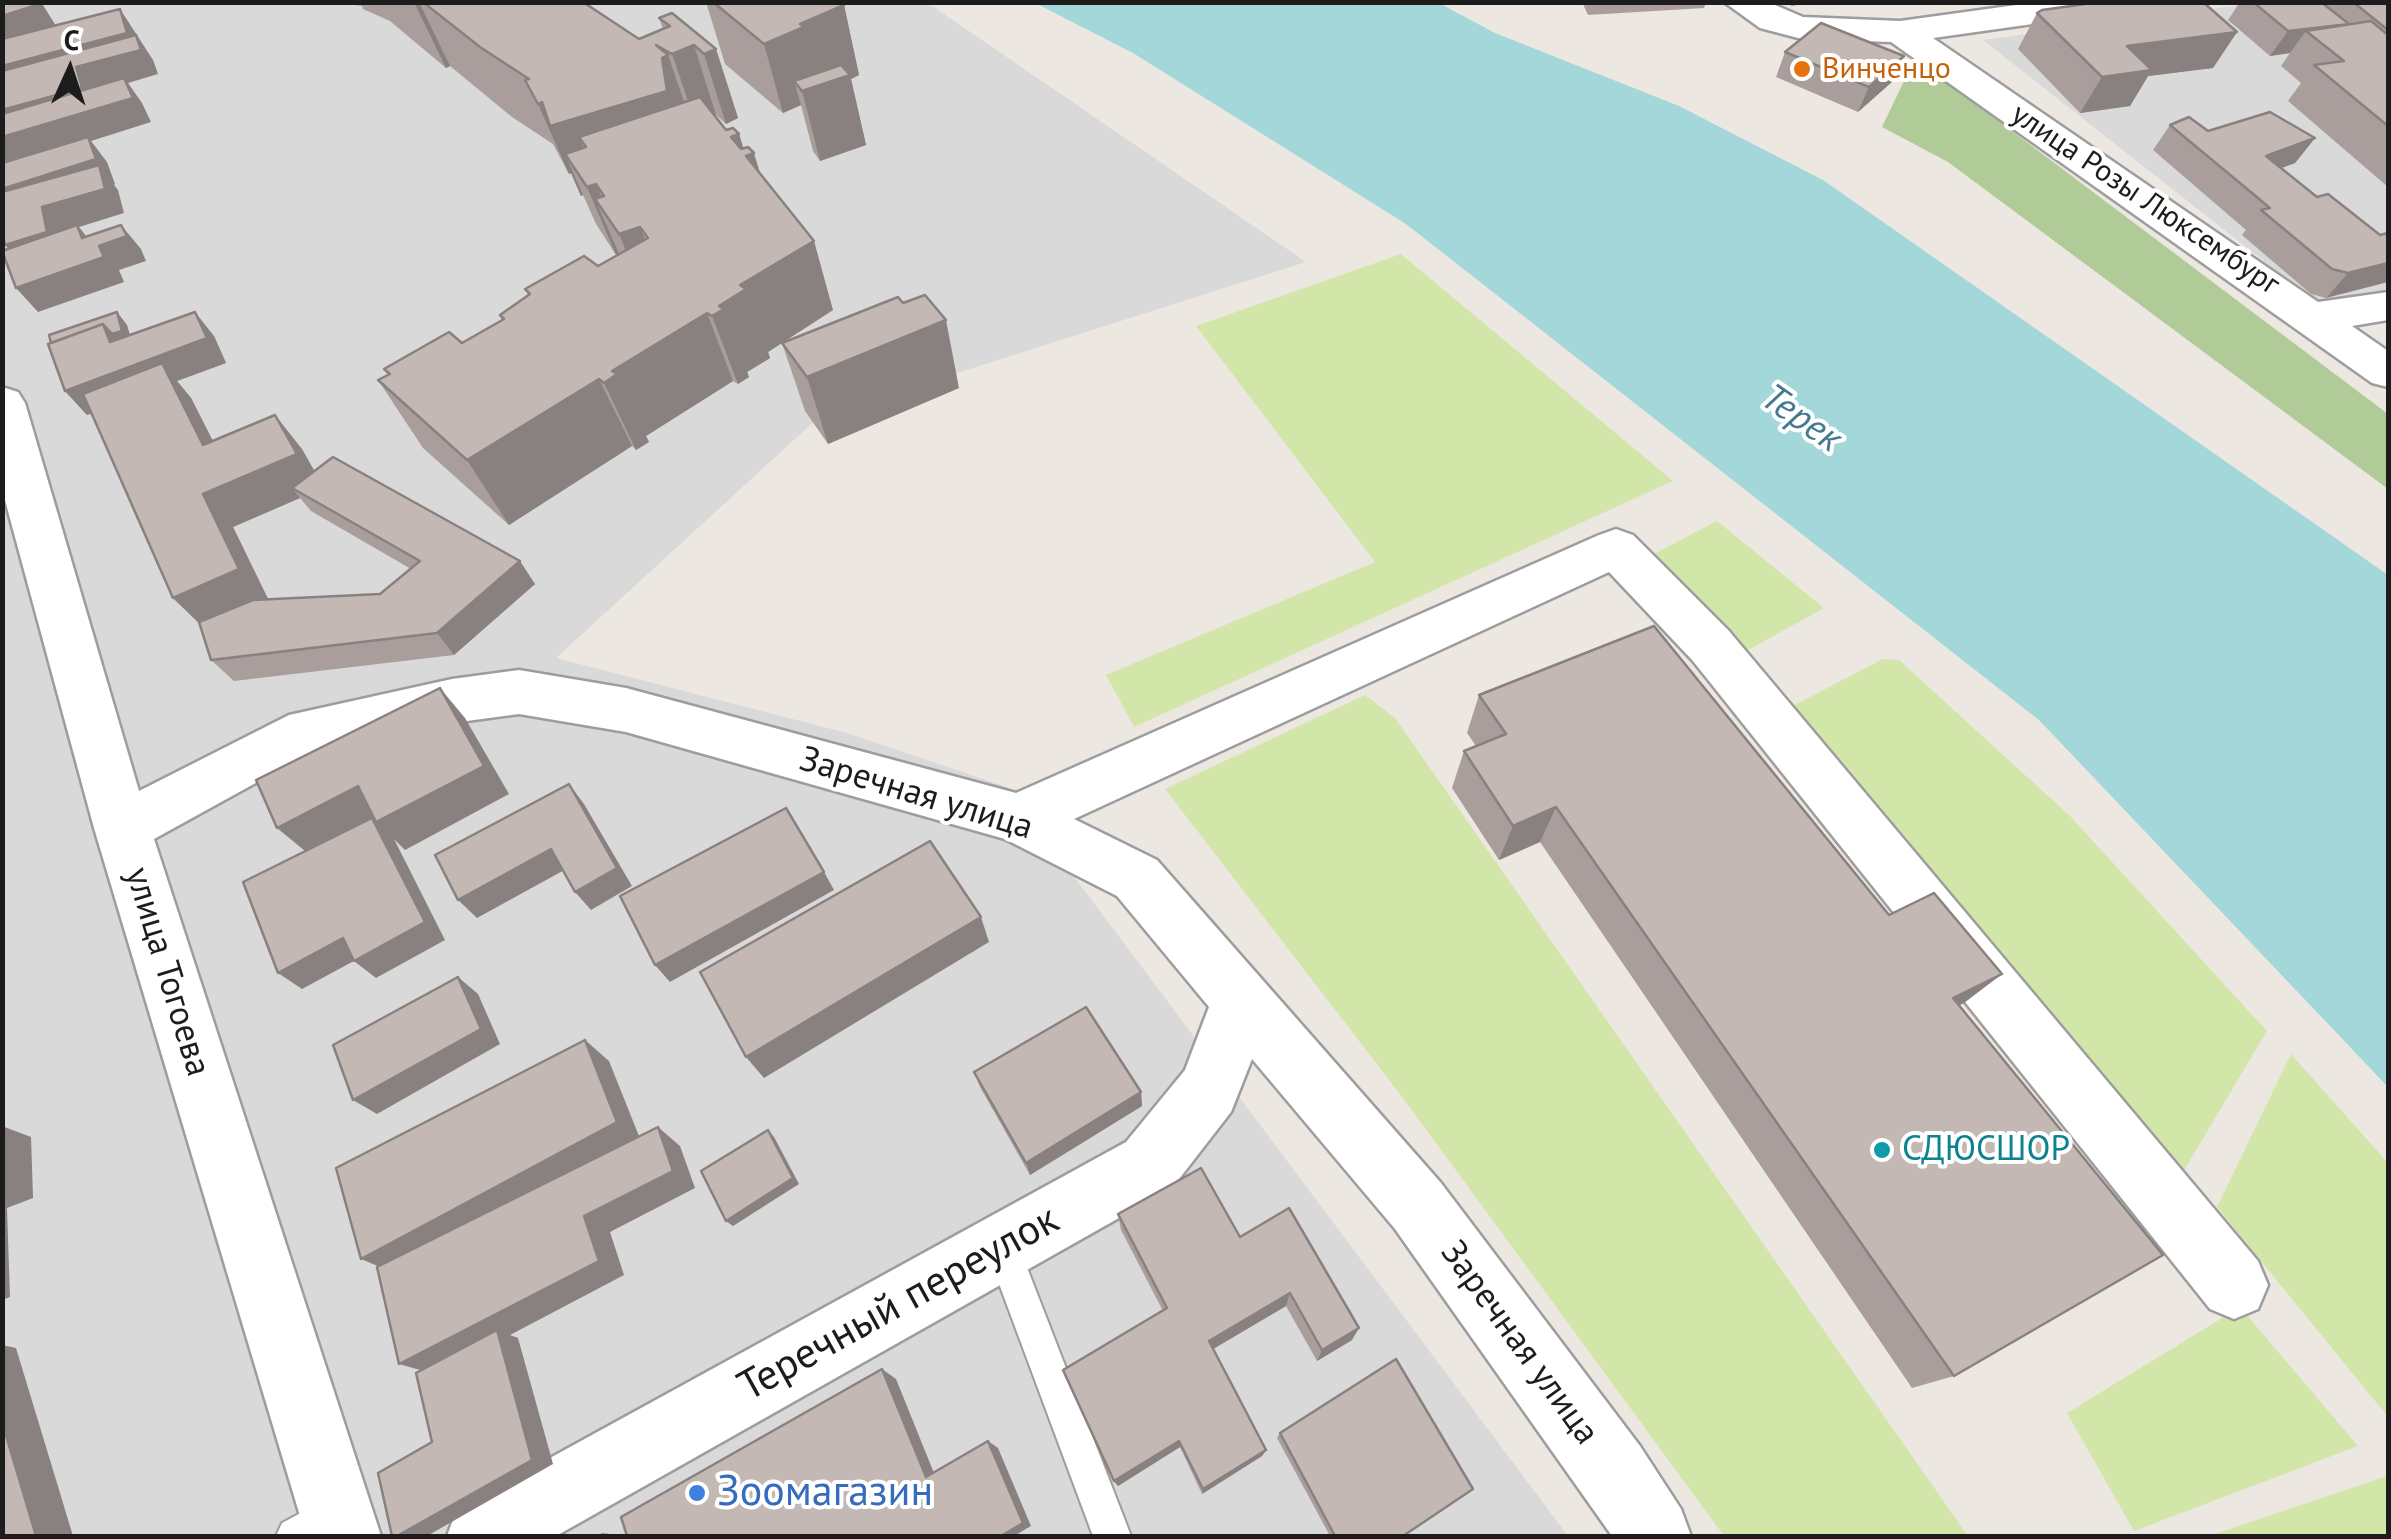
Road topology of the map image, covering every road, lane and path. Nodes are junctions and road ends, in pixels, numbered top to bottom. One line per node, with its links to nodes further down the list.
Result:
1 (1741, 2): 3 (street)
2 (2095, 4): 3 (street)
3 (1900, 32): 5 (street, улица Розы Люксембург)
4 (2388, 306): 5 (street)
5 (2315, 317): 6 (street, улица Розы Люксембург)
6 (2388, 372)
7 (2, 403): 9 (street, улица Тогоева)
8 (1018, 818): 9 (street, Заречная улица); 10 (street, Заречная улица); 12 (street)
9 (122, 828): 13 (street, улица Тогоева)
10 (1242, 1002): 11 (street, Теречный переулок); 16 (street, Заречная улица)
11 (1002, 1246): 14 (street, Теречный переулок); 15 (lane)
12 (2234, 1285)
13 (325, 1528)
14 (484, 1536)
15 (1112, 1536)
16 (1654, 1536)

